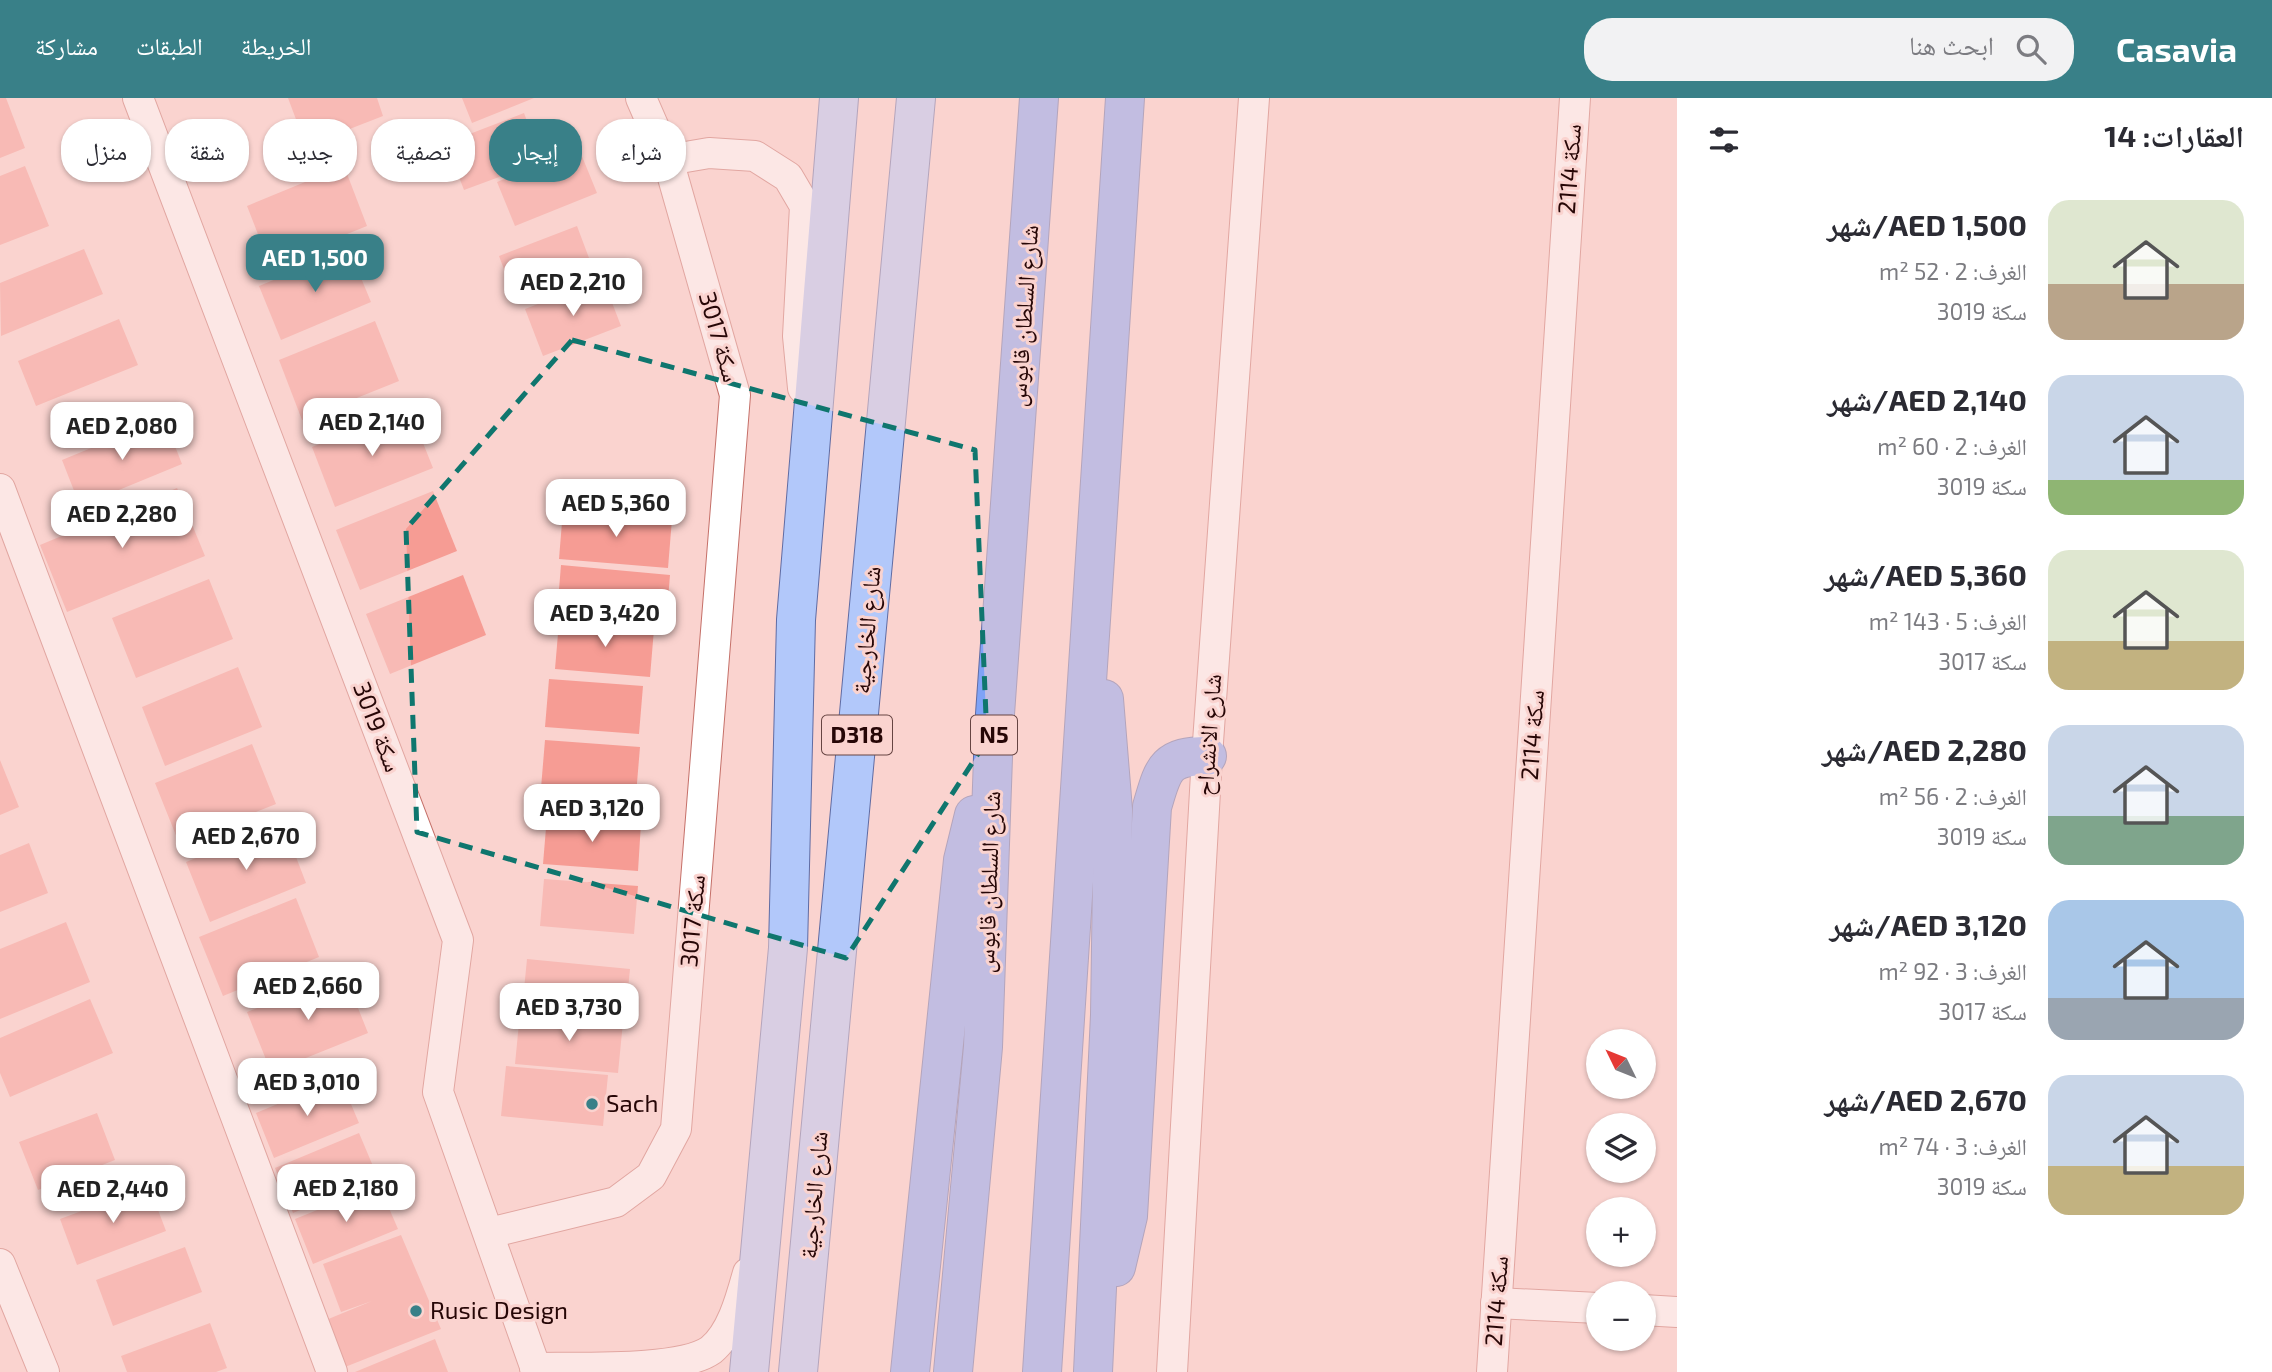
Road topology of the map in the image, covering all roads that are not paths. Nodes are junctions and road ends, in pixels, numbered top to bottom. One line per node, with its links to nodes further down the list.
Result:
1 (138, 98): 18 (street, سكة 3019)
2 (641, 98): 9 (street, سكة 3017)
3 (839, 98): 12 (main road, شارع الخارجية / D318)
4 (916, 98): 28 (main road, شارع الخارجية / D318)
5 (1039, 98): 15 (highway, شارع السلطان قابوس / N5)
6 (1125, 98): 14 (highway)
7 (1254, 98): 16 (street, شارع الانشراح)
8 (1575, 98): 20 (street, سكة 2114)
9 (650, 119)
10 (686, 157): 12 (street)
11 (674, 182): 18 (street, سكة 3017)
12 (808, 436): 17 (main road, شارع الخارجية / D318)
13 (0, 489): 26 (street)
14 (1093, 564): 31 (highway); 32 (highway)
15 (994, 728): 29 (highway); 30 (highway, شارع السلطان قابوس / N5)
16 (1207, 756): 32 (highway); 33 (street, شارع الانشراح)
17 (765, 1216): 24 (street, سكة 3019); 27 (main road, شارع الخارجية / D318)
18 (489, 1233): 24 (street, سكة 3019)
19 (0, 1264): 25 (street)
20 (1496, 1303): 21 (street); 34 (street, سكة 2114)
21 (1586, 1307)
22 (1656, 1311): 23 (street)
23 (1677, 1312)
24 (540, 1371)
25 (44, 1372)
26 (332, 1372)
27 (749, 1372)
28 (798, 1372)
29 (910, 1372)
30 (954, 1372)
31 (1042, 1372)
32 (1093, 1372)
33 (1172, 1372)
34 (1492, 1372)

